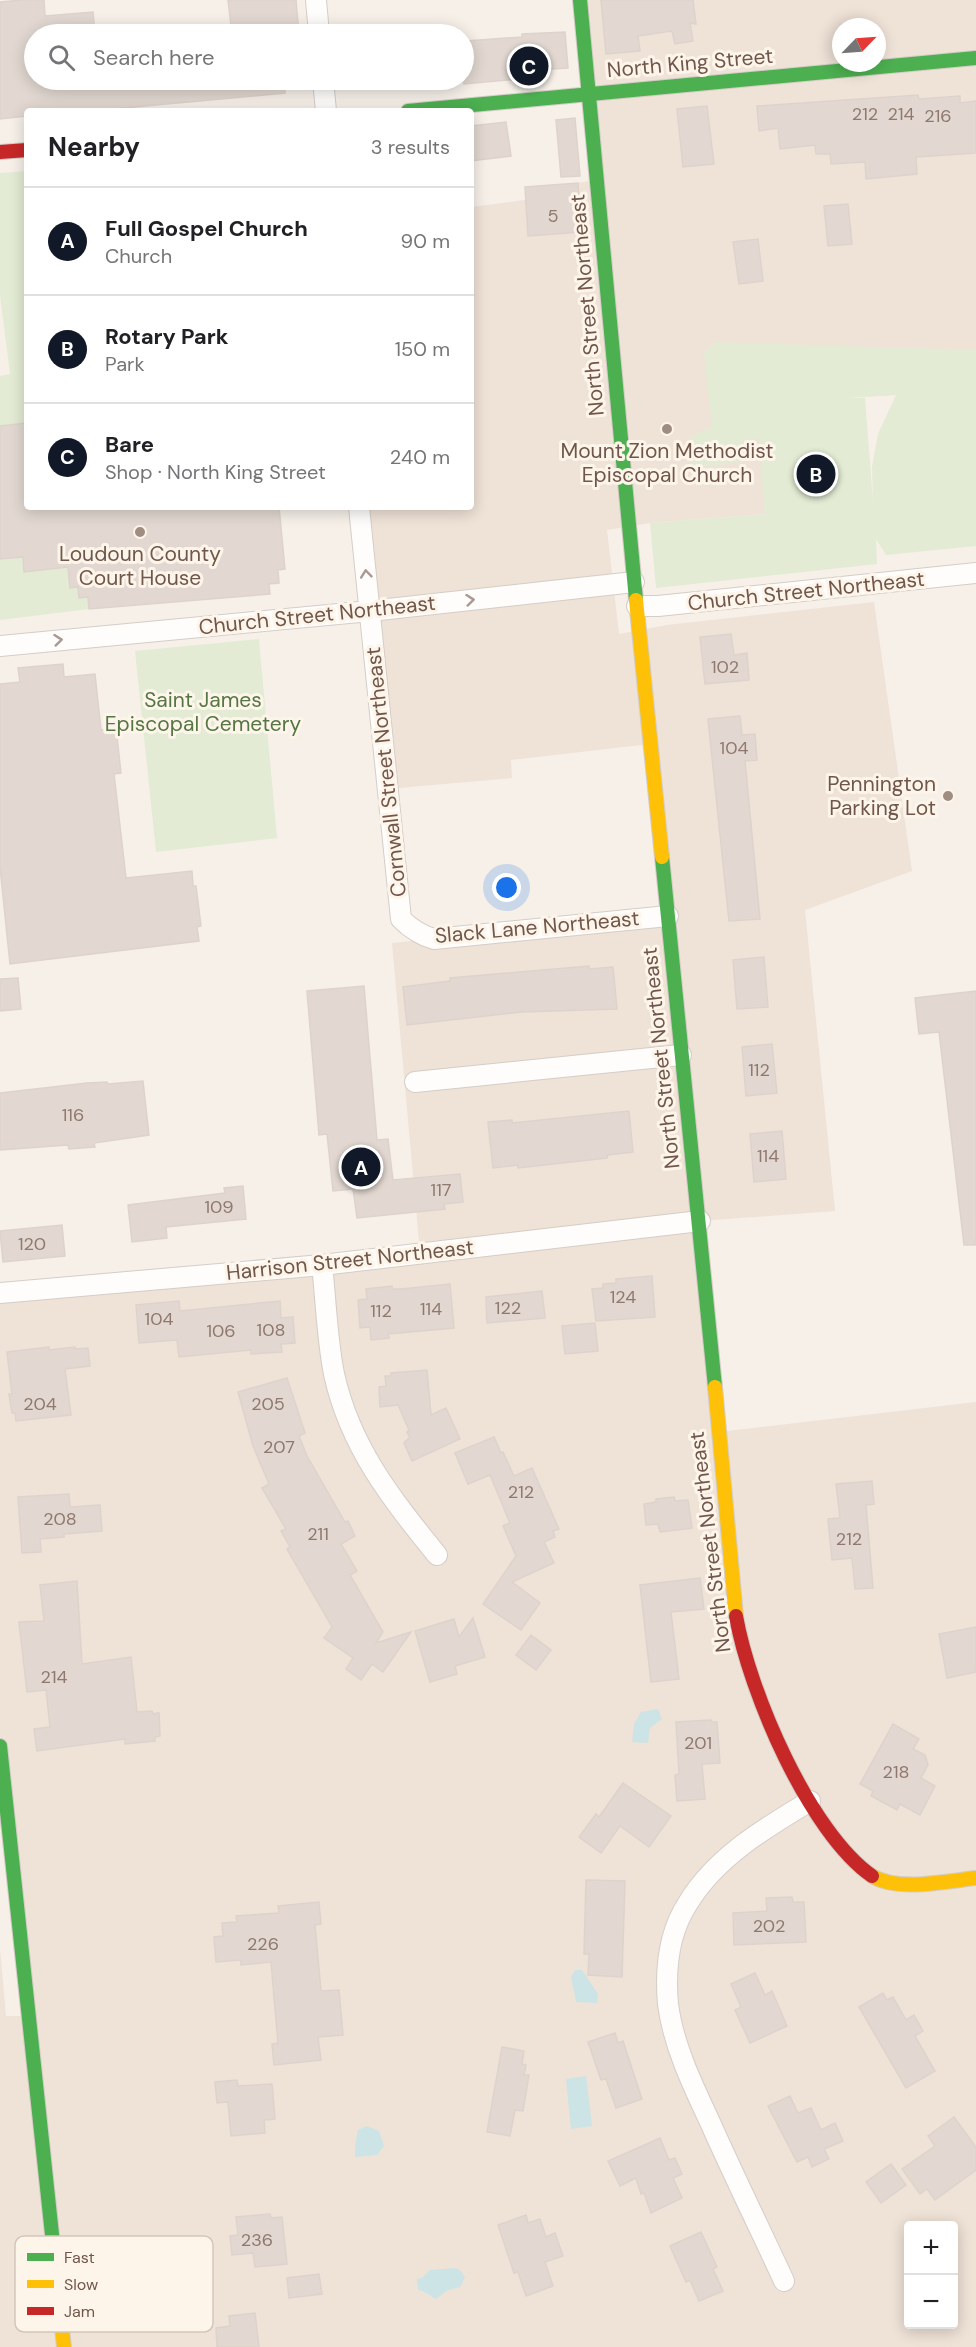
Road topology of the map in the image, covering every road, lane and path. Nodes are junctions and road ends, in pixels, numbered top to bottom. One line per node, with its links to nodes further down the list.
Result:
1 (316, 0): 3 (street)
2 (580, 0): 6 (street, North Street Northeast)
3 (318, 24)
4 (976, 58): 6 (street, North King Street)
5 (324, 90): 7 (street)
6 (591, 93): 8 (street, North King Street); 13 (street, North Street Northeast)
7 (326, 108)
8 (438, 108)
9 (24, 150): 10 (street)
10 (0, 152)
11 (359, 510): 15 (street, Cornwall Street Northeast, one-way to 11)
12 (976, 573): 14 (street, Church Street Northeast)
13 (634, 582): 14 (street, North Street Northeast); 15 (street, Church Street Northeast, one-way to 13)
14 (637, 606): 17 (street, North Street Northeast)
15 (370, 611): 16 (street, Church Street Northeast, one-way to 15); 18 (street, Cornwall Street Northeast)
16 (0, 646)
17 (668, 916): 18 (street, Slack Lane Northeast); 19 (street, North Street Northeast)
18 (409, 927)
19 (681, 1055): 20 (street); 21 (street, North Street Northeast)
20 (415, 1082)
21 (700, 1221): 22 (street, Harrison Street Northeast); 26 (street, North Street Northeast)
22 (322, 1265): 23 (street, Harrison Street Northeast); 24 (street)
23 (0, 1293)
24 (437, 1555)
25 (0, 1746): 28 (street)
26 (810, 1802): 27 (street, North Street Northeast); 29 (street)
27 (976, 1878)
28 (52, 2236)
29 (784, 2281)
30 (62, 2332): 31 (street)
31 (64, 2347)

